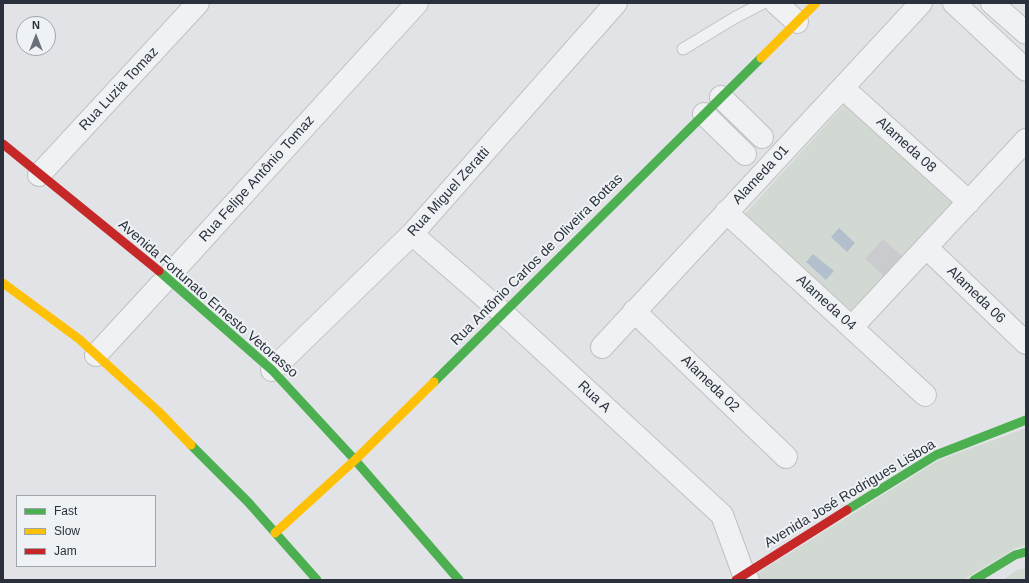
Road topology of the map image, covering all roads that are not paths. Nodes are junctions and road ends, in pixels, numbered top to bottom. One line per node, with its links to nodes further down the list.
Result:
1 (198, 3): 23 (street, Rua Luzia Tomaz)
2 (417, 3): 28 (street, Rua Felipe Antônio Tomaz)
3 (616, 3): 26 (street, Rua Miguel Zeratti)
4 (763, 3): 12 (lane)
5 (776, 3): 10 (street)
6 (816, 3): 10 (street, Rua Antônio Carlos de Oliveira Bottas)
7 (921, 3): 14 (street, Alameda 01)
8 (954, 3): 13 (street)
9 (992, 3): 11 (street)
10 (798, 22): 15 (street, Rua Antônio Carlos de Oliveira Bottas)
11 (1026, 33)
12 (683, 49)
13 (1026, 70)
14 (843, 88): 21 (street, Alameda 01); 24 (street, Alameda 08)
15 (721, 97): 16 (street, Rua Antônio Carlos de Oliveira Bottas); 17 (street)
16 (704, 114): 20 (street); 31 (street, Rua Antônio Carlos de Oliveira Bottas)
17 (762, 137): 21 (lane)
18 (3, 144): 23 (street, Avenida Fortunato Ernesto Vetorasso)
19 (1024, 146): 24 (street)
20 (745, 154): 22 (lane)
21 (780, 155): 22 (street, Alameda 01)
22 (764, 172): 25 (street, Alameda 01)
23 (39, 175): 28 (street, Avenida Fortunato Ernesto Vetorasso)
24 (969, 202): 27 (street)
25 (726, 212): 30 (street, Alameda 01); 32 (street, Alameda 04)
26 (412, 234): 31 (street, Rua A); 36 (street, Rua Miguel Zeratti)
27 (926, 247): 32 (street); 33 (street, Alameda 06)
28 (167, 278): 35 (street, Rua Felipe Antônio Tomaz); 36 (street, Avenida Fortunato Ernesto Vetorasso)
29 (3, 283): 35 (street)
30 (634, 311): 34 (street, Alameda 01); 39 (street, Alameda 02)
31 (503, 313): 40 (street, Rua Antônio Carlos de Oliveira Bottas); 43 (street, Rua A)
32 (852, 327): 37 (street, Alameda 04)
33 (1026, 343)
34 (602, 347)
35 (96, 355): 41 (street)
36 (272, 370): 40 (street, Avenida Fortunato Ernesto Vetorasso)
37 (925, 395)
38 (1026, 420): 43 (street, Avenida José Rodrigues Lisboa)
39 (786, 457)
40 (355, 460): 41 (street, Rua Antônio Carlos de Oliveira Bottas); 45 (street, Avenida Fortunato Ernesto Vetorasso)
41 (275, 533): 44 (street)
42 (1026, 552): 46 (street)
43 (742, 578)
44 (317, 580)
45 (459, 580)
46 (974, 580)

